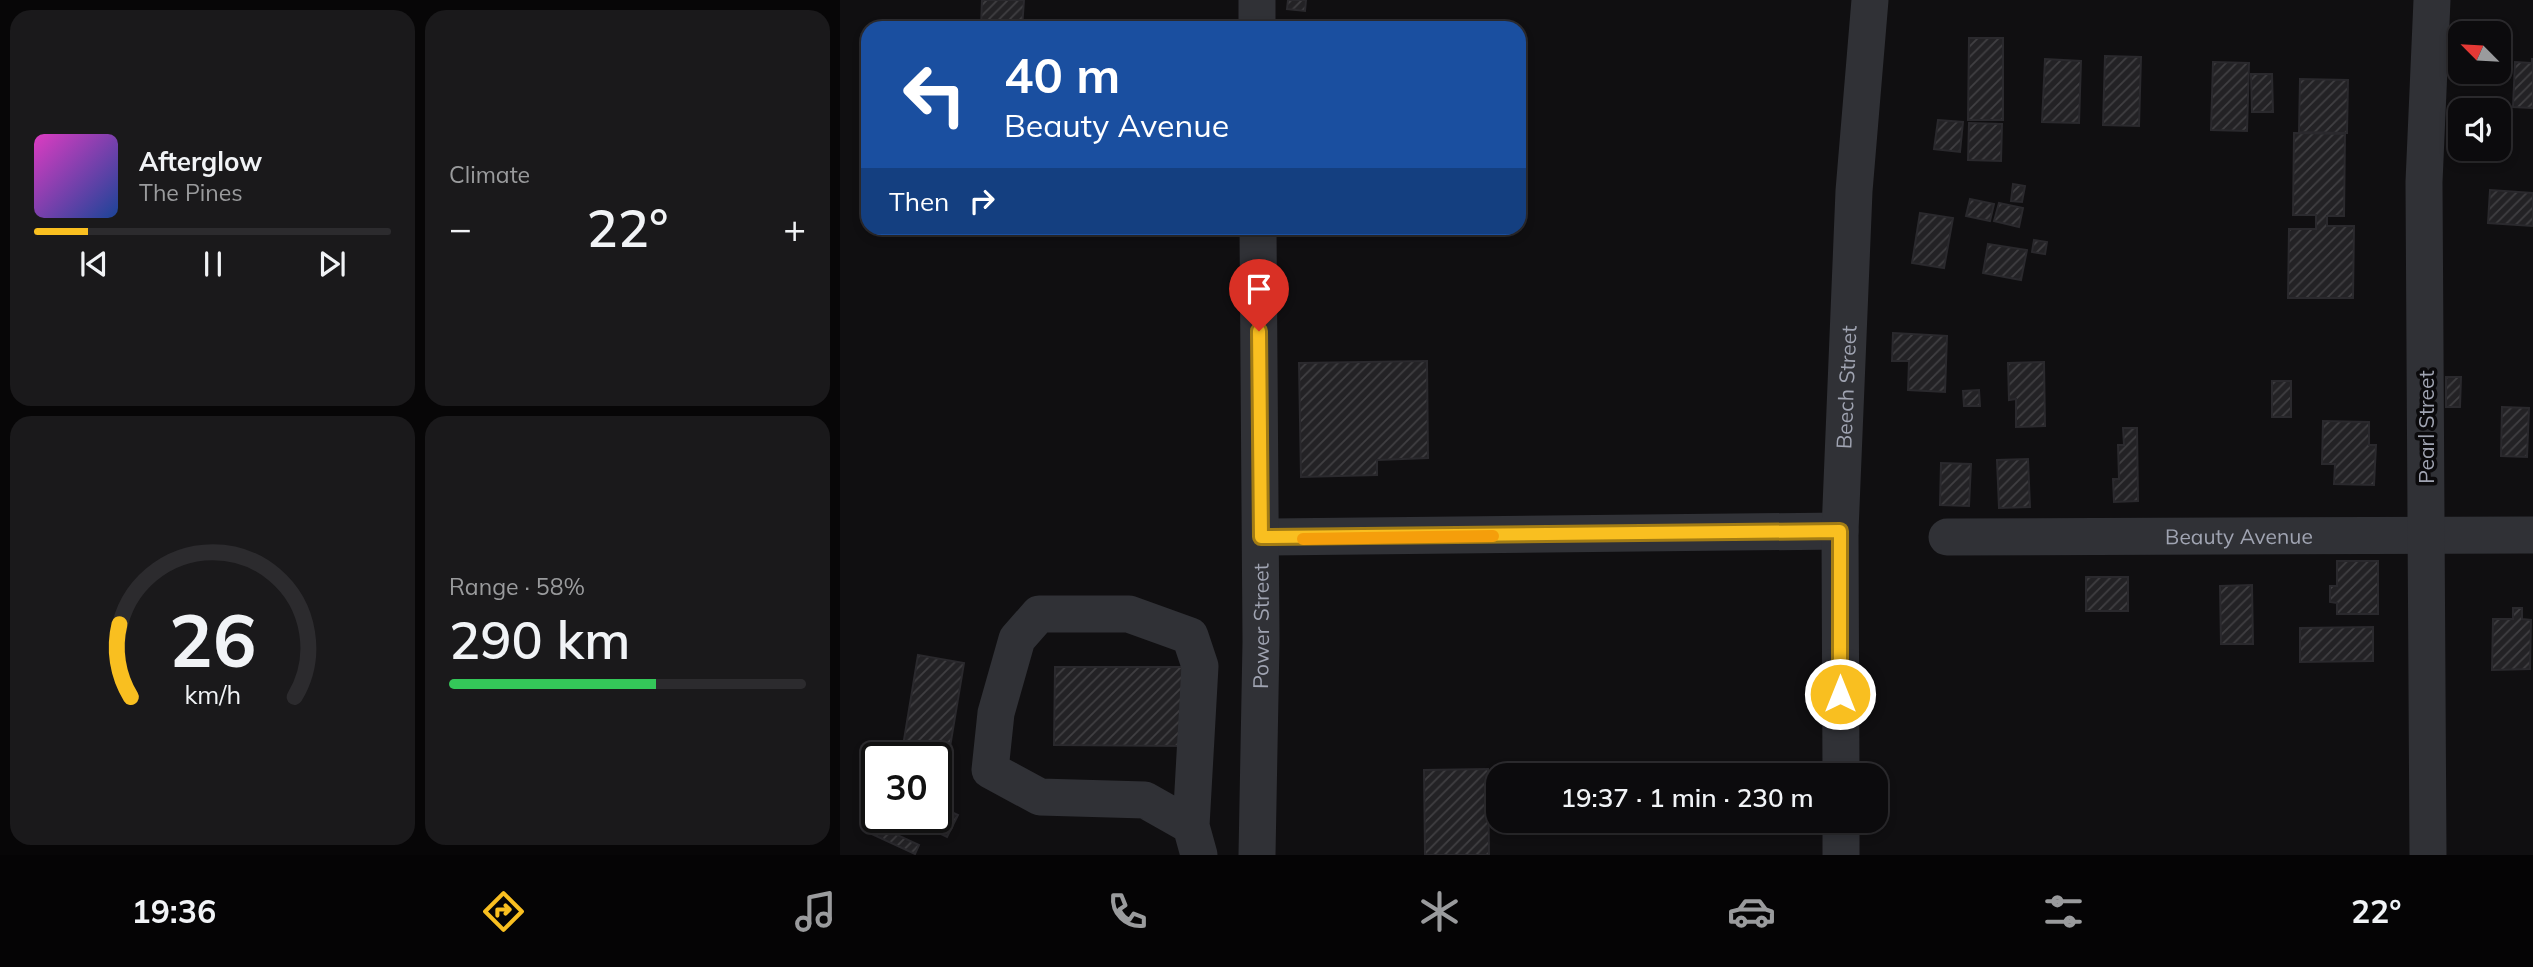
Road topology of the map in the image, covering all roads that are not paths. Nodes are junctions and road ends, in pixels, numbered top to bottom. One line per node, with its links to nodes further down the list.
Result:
1 (1257, 0): 4 (street)
2 (1870, 0): 6 (street, Beech Street)
3 (2432, 0): 7 (street, Pearl Street)
4 (1257, 21)
5 (1258, 235): 9 (street, Power Street)
6 (1840, 531): 9 (street); 11 (street, Beech Street)
7 (2426, 535): 8 (street, Beauty Avenue); 10 (street, Beauty Avenue); 16 (street, Pearl Street)
8 (2533, 535)
9 (1261, 537): 14 (street, Power Street)
10 (1947, 537)
11 (1841, 763)
12 (1841, 833): 15 (street)
13 (1195, 840): 13 (street)
14 (1257, 855)
15 (1841, 855)
16 (2428, 855)

